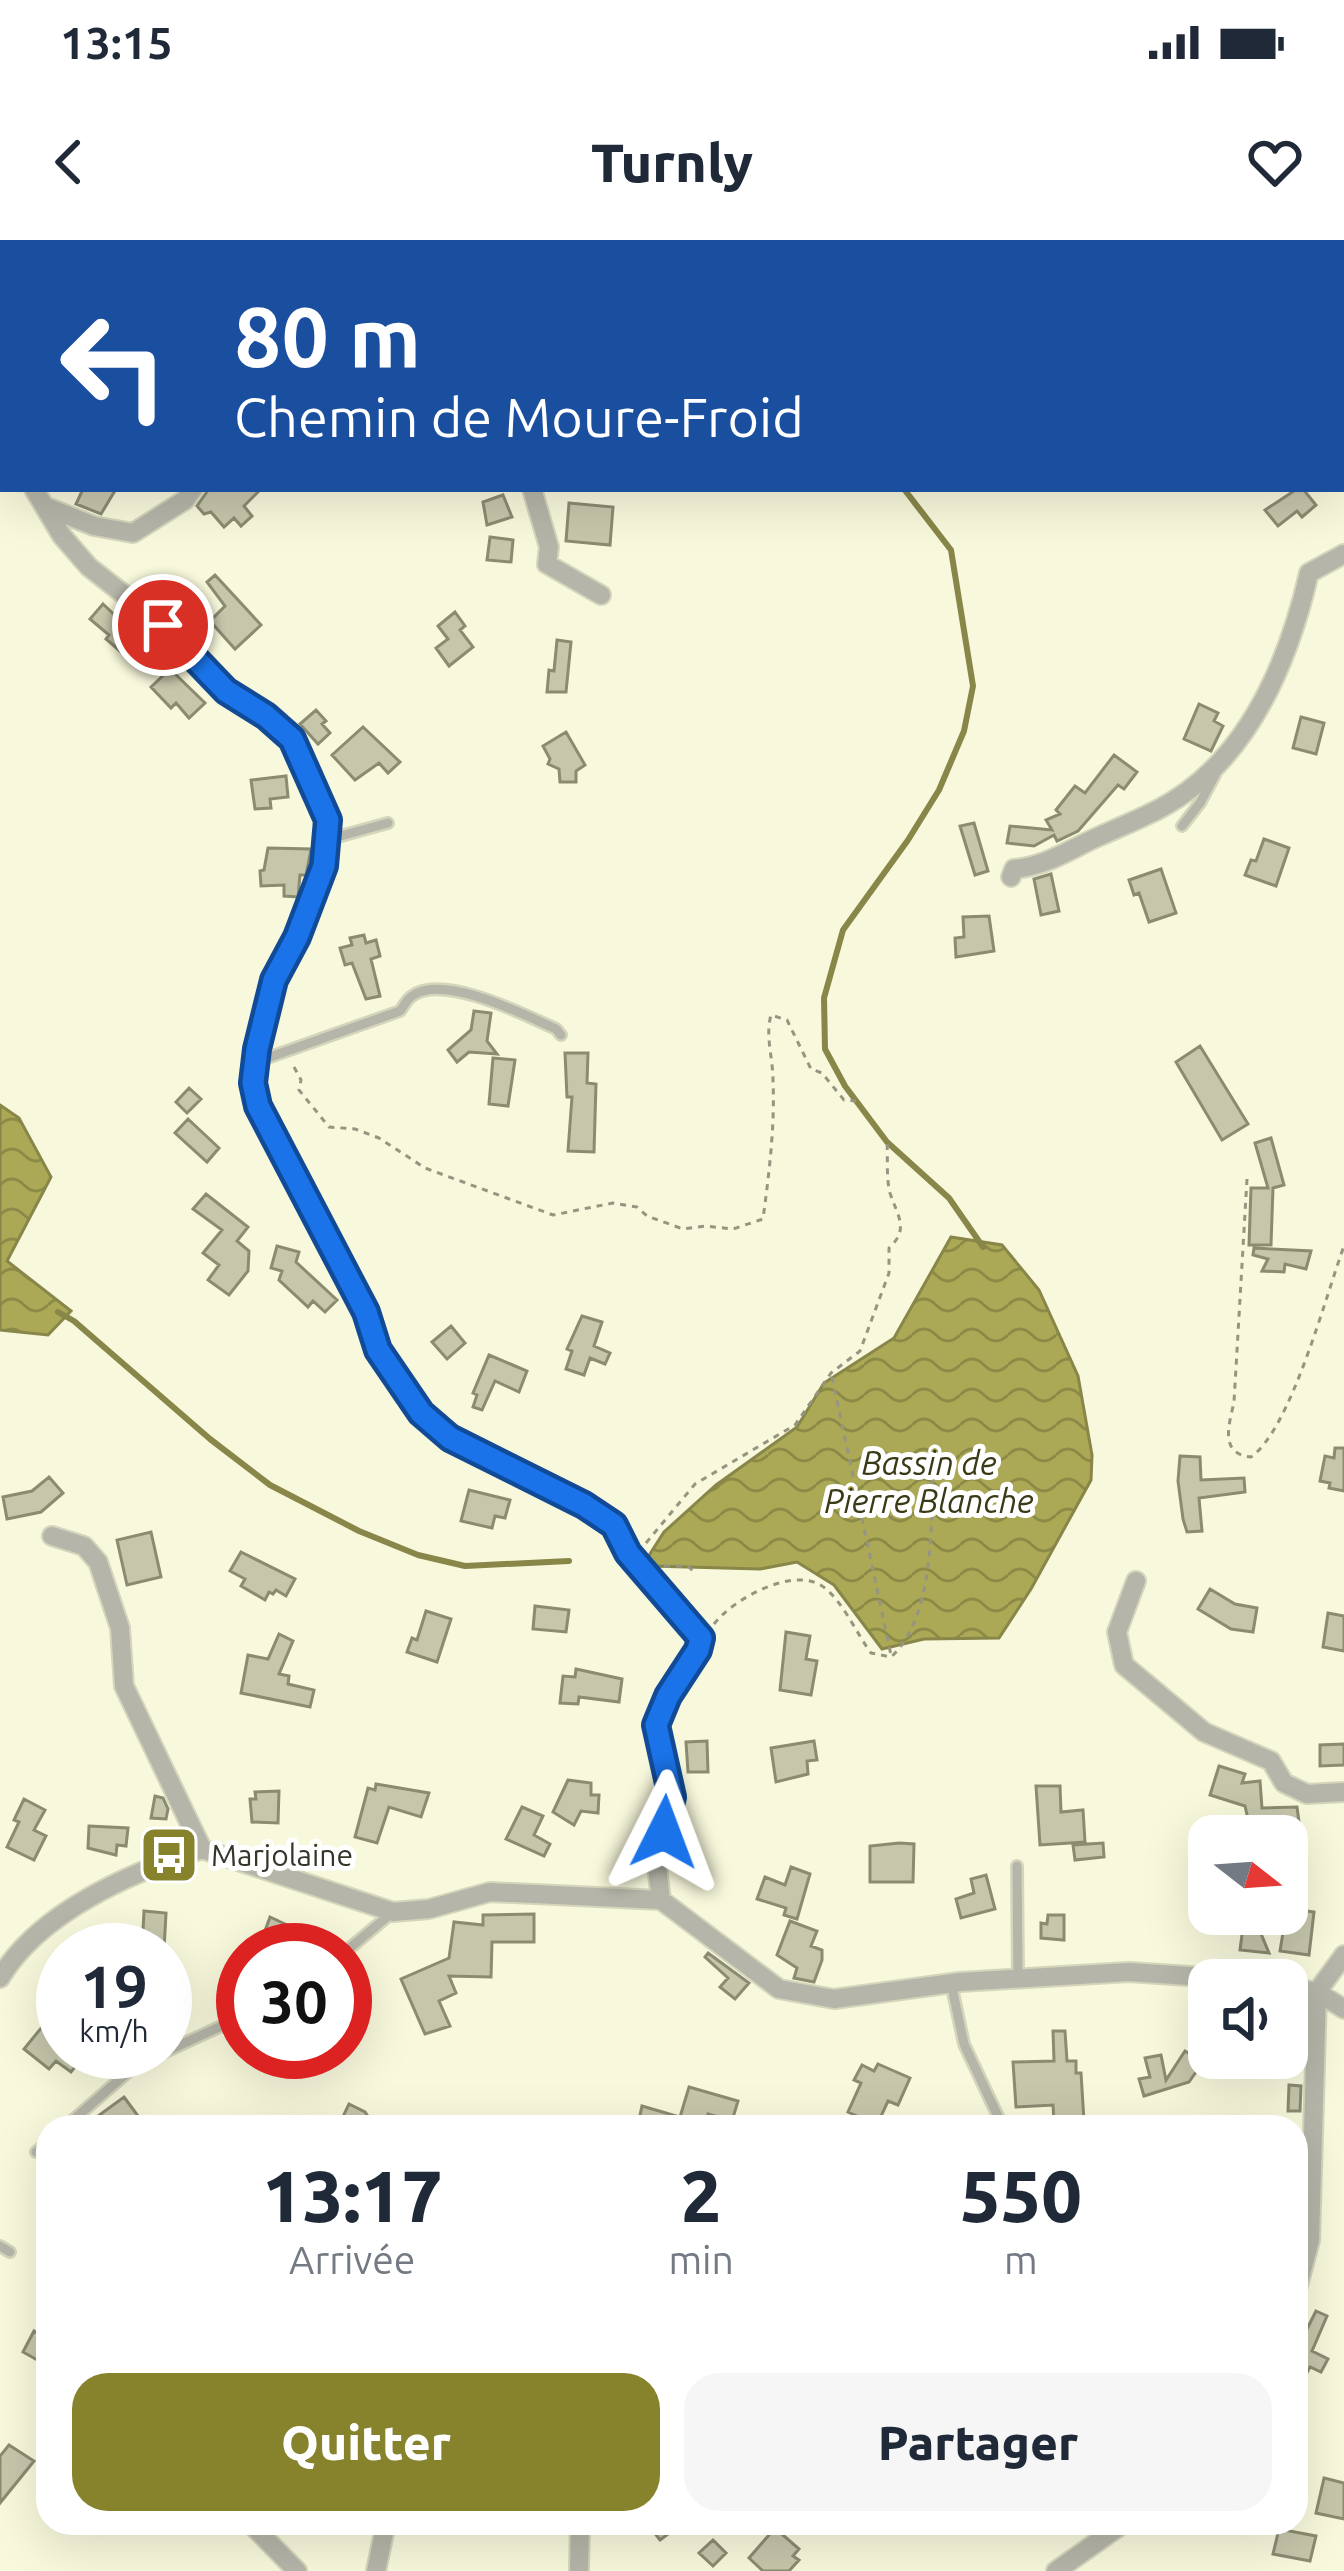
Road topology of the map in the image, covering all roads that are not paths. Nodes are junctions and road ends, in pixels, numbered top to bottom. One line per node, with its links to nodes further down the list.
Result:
1 (191, 492): 3 (street)
2 (533, 492): 5 (street)
3 (39, 497): 9 (street)
4 (1344, 554): 6 (street)
5 (601, 595)
6 (1218, 761): 8 (lane); 10 (street)
7 (388, 824): 9 (lane)
8 (1182, 826)
9 (326, 840): 12 (street)
10 (1011, 877)
11 (561, 1035): 12 (lane)
12 (256, 1062): 18 (street)
13 (52, 1536): 16 (street)
14 (1136, 1581): 15 (street)
15 (1344, 1792)
16 (202, 1849): 19 (street); 22 (street)
17 (1017, 1866): 24 (lane)
18 (661, 1900): 19 (street); 25 (street)
19 (393, 1912): 20 (lane)
20 (372, 1930)
21 (1344, 1955): 27 (street)
22 (1, 1974)
23 (1188, 1976): 24 (street)
24 (1018, 1978): 25 (street)
25 (951, 1983): 31 (lane)
26 (1308, 1990): 27 (street)
27 (1317, 1992): 28 (street); 32 (street)
28 (1344, 2009)
29 (216, 2028): 30 (lane)
30 (79, 2115)
31 (997, 2115)
32 (1308, 2248)
33 (262, 2535): 37 (street)
34 (384, 2535): 38 (street)
35 (580, 2535): 39 (street)
36 (1107, 2535): 40 (street)
37 (297, 2571)
38 (376, 2571)
39 (579, 2571)
40 (1056, 2571)

